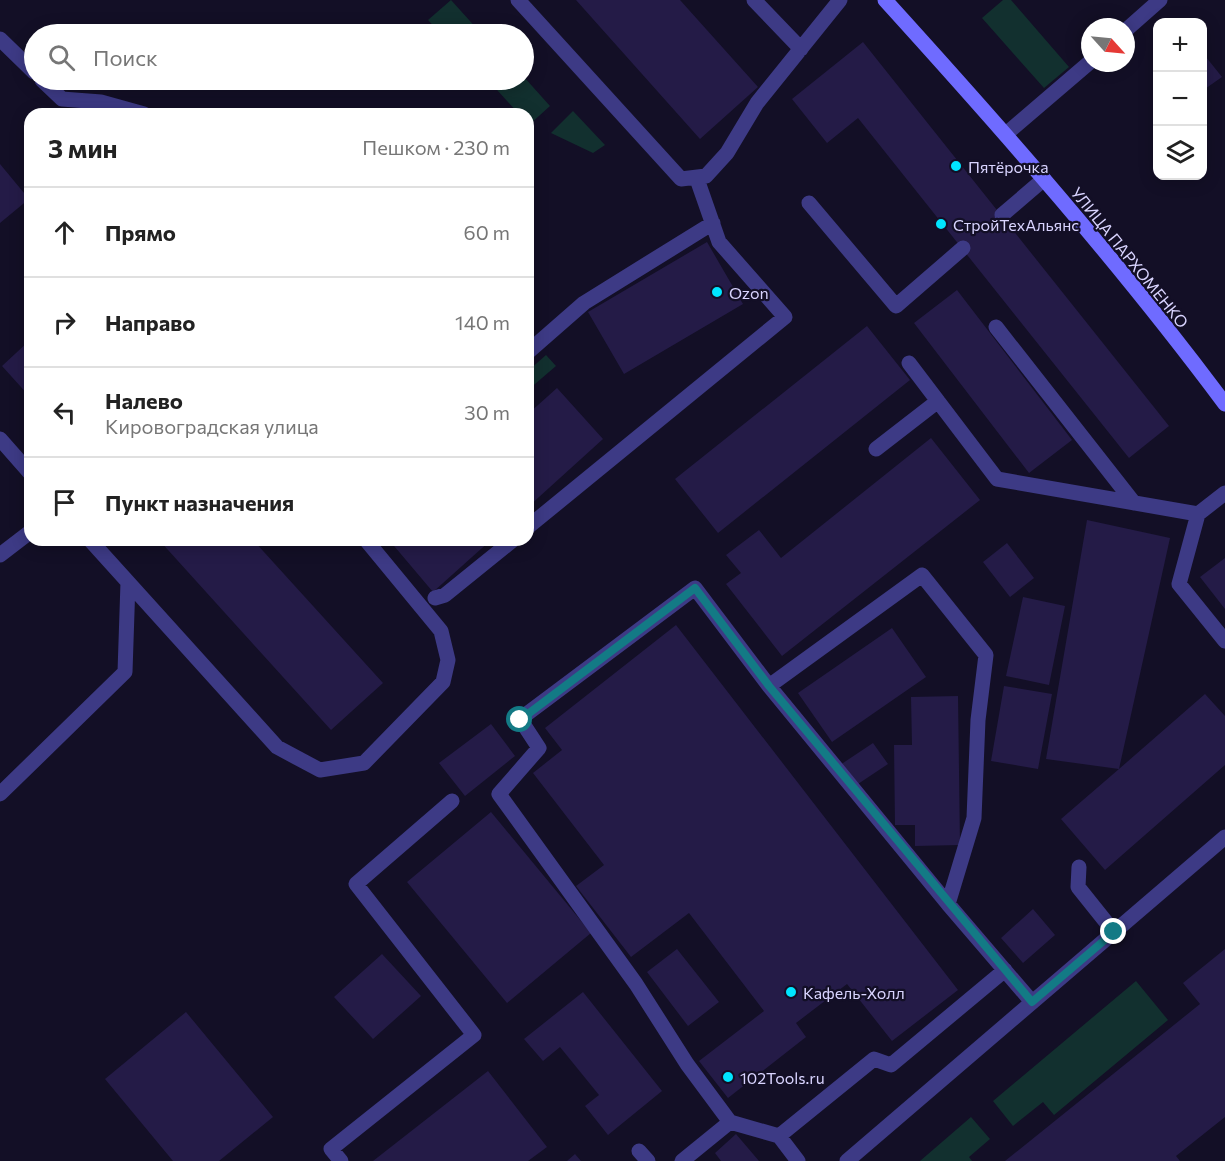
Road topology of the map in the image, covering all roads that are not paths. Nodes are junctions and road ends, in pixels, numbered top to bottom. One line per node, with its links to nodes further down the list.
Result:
1 (518, 0): 14 (street)
2 (754, 0): 8 (street)
3 (840, 0): 8 (street)
4 (885, 0): 13 (main road, УЛИЦА ПАРХОМЕНКО)
5 (1160, 0): 6 (street)
6 (1135, 22)
7 (0, 39): 9 (street)
8 (801, 49): 14 (street)
9 (24, 62)
10 (1081, 70): 13 (street)
11 (53, 90): 12 (street)
12 (122, 108)
13 (1006, 134): 15 (main road, УЛИЦА ПАРХОМЕНКО)
14 (697, 179): 18 (street)
15 (1044, 179): 17 (street); 24 (main road, УЛИЦА ПАРХОМЕНКО)
16 (809, 202): 19 (street)
17 (1002, 214)
18 (713, 223): 21 (street); 31 (street)
19 (963, 248)
20 (996, 327): 29 (street)
21 (534, 347)
22 (909, 363): 23 (street)
23 (938, 401): 26 (street); 29 (street)
24 (1225, 404)
25 (0, 439): 27 (street)
26 (876, 449)
27 (24, 466)
28 (1225, 493): 30 (street)
29 (1134, 503): 30 (street)
30 (1198, 514): 39 (street)
31 (534, 522)
32 (24, 537): 36 (street)
33 (95, 546): 37 (street)
34 (371, 546): 37 (street)
35 (506, 546): 38 (street)
36 (0, 555)
37 (128, 582): 41 (street)
38 (435, 598)
39 (1225, 640)
40 (769, 686): 45 (street); 45 (street); 49 (street)
41 (0, 794)
42 (452, 801): 51 (street)
43 (1225, 837): 46 (street)
44 (1079, 867): 46 (street)
45 (948, 904): 47 (street)
46 (1114, 932): 48 (street)
47 (1005, 970): 48 (street); 50 (street)
48 (1032, 1002): 54 (street)
49 (730, 1122): 50 (street); 52 (street)
50 (778, 1136): 53 (street)
51 (340, 1161)
52 (682, 1161)
53 (798, 1161)
54 (847, 1161)

